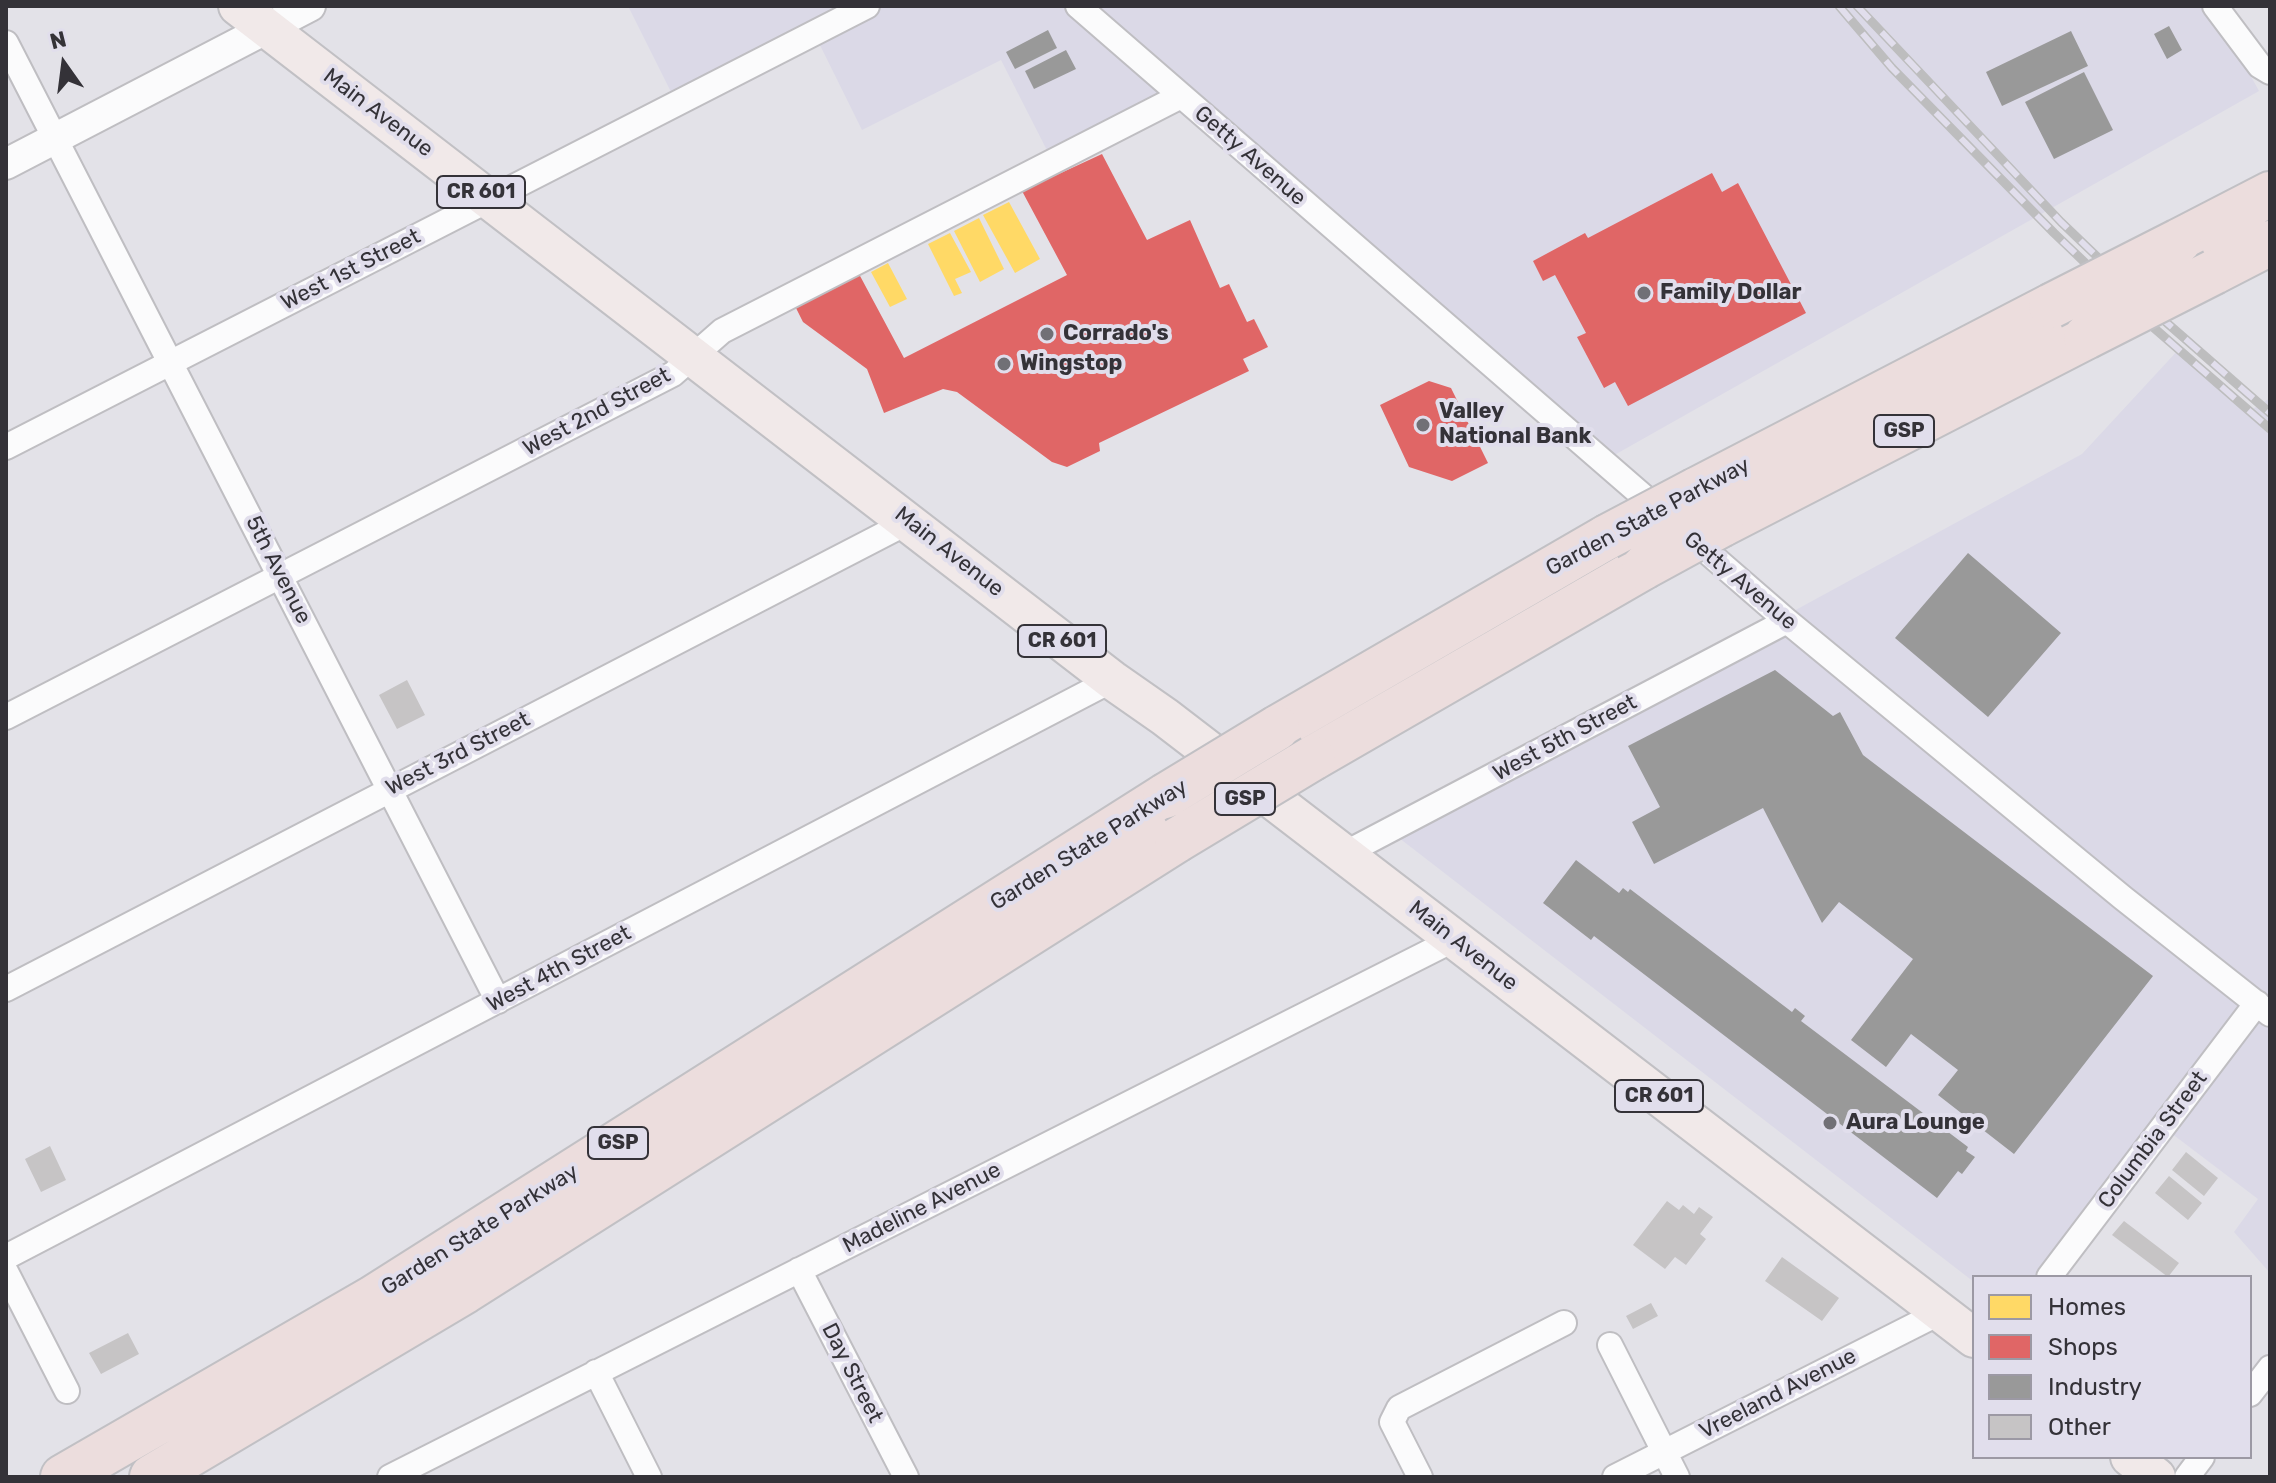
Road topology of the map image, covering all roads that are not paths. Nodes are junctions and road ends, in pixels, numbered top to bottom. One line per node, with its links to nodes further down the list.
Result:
1 (310, 6): 5 (street)
2 (867, 6): 12 (street, West 1st Street)
3 (1078, 6): 8 (street, Getty Avenue)
4 (2215, 6): 7 (street)
5 (252, 17): 9 (street); 12 (main road, Main Avenue / CR 601)
6 (6, 43): 9 (street, 5th Avenue)
7 (2270, 72)
8 (1181, 96): 14 (street, West 2nd Street); 19 (street, Getty Avenue)
9 (56, 139): 10 (street); 15 (street, 5th Avenue)
10 (6, 164)
11 (2270, 194): 43 (highway, Garden State Parkway / GSP, bridge)
12 (490, 199): 14 (main road, Main Avenue / CR 601); 15 (street, West 1st Street)
13 (2270, 243): 44 (highway, Garden State Parkway / GSP, bridge)
14 (695, 356): 17 (main road, Main Avenue / CR 601); 18 (street, West 2nd Street)
15 (172, 362): 16 (street, West 1st Street); 18 (street, 5th Avenue)
16 (6, 447)
17 (910, 521): 20 (main road, Main Avenue / CR 601); 22 (street, West 3rd Street)
18 (280, 574): 21 (street, West 2nd Street); 22 (street, 5th Avenue)
19 (1787, 621): 23 (street, West 5th Street); 27 (street, Getty Avenue)
20 (1112, 680): 23 (main road, Main Avenue / CR 601); 26 (street, West 4th Street)
21 (6, 717)
22 (390, 789): 25 (street, West 3rd Street); 26 (street, 5th Avenue)
23 (1344, 854): 24 (main road, Main Avenue / CR 601)
24 (1455, 939): 29 (street, Madeline Avenue); 32 (main road, Main Avenue / CR 601)
25 (6, 989)
26 (498, 1001): 28 (street, West 4th Street)
27 (2263, 1008): 31 (street, Columbia Street)
28 (6, 1257)
29 (799, 1270): 37 (street, Madeline Avenue); 47 (street, Day Street)
30 (6, 1272): 38 (street)
31 (2051, 1275)
32 (1941, 1312): 34 (main road, Main Avenue / CR 601); 40 (street, Vreeland Avenue)
33 (1564, 1323): 48 (street)
34 (1972, 1336)
35 (1610, 1345): 40 (street)
36 (2270, 1368): 39 (street)
37 (596, 1372): 45 (street, Madeline Avenue); 46 (street)
38 (67, 1391)
39 (2252, 1391)
40 (1665, 1452): 49 (street, Vreeland Avenue); 50 (street)
41 (2133, 1459): 51 (main road)
42 (2200, 1459): 52 (street)
43 (63, 1477)
44 (152, 1477)
45 (391, 1477)
46 (649, 1477)
47 (906, 1477)
48 (1420, 1477)
49 (1615, 1477)
50 (1677, 1477)
51 (2156, 1477)
52 (2187, 1477)

